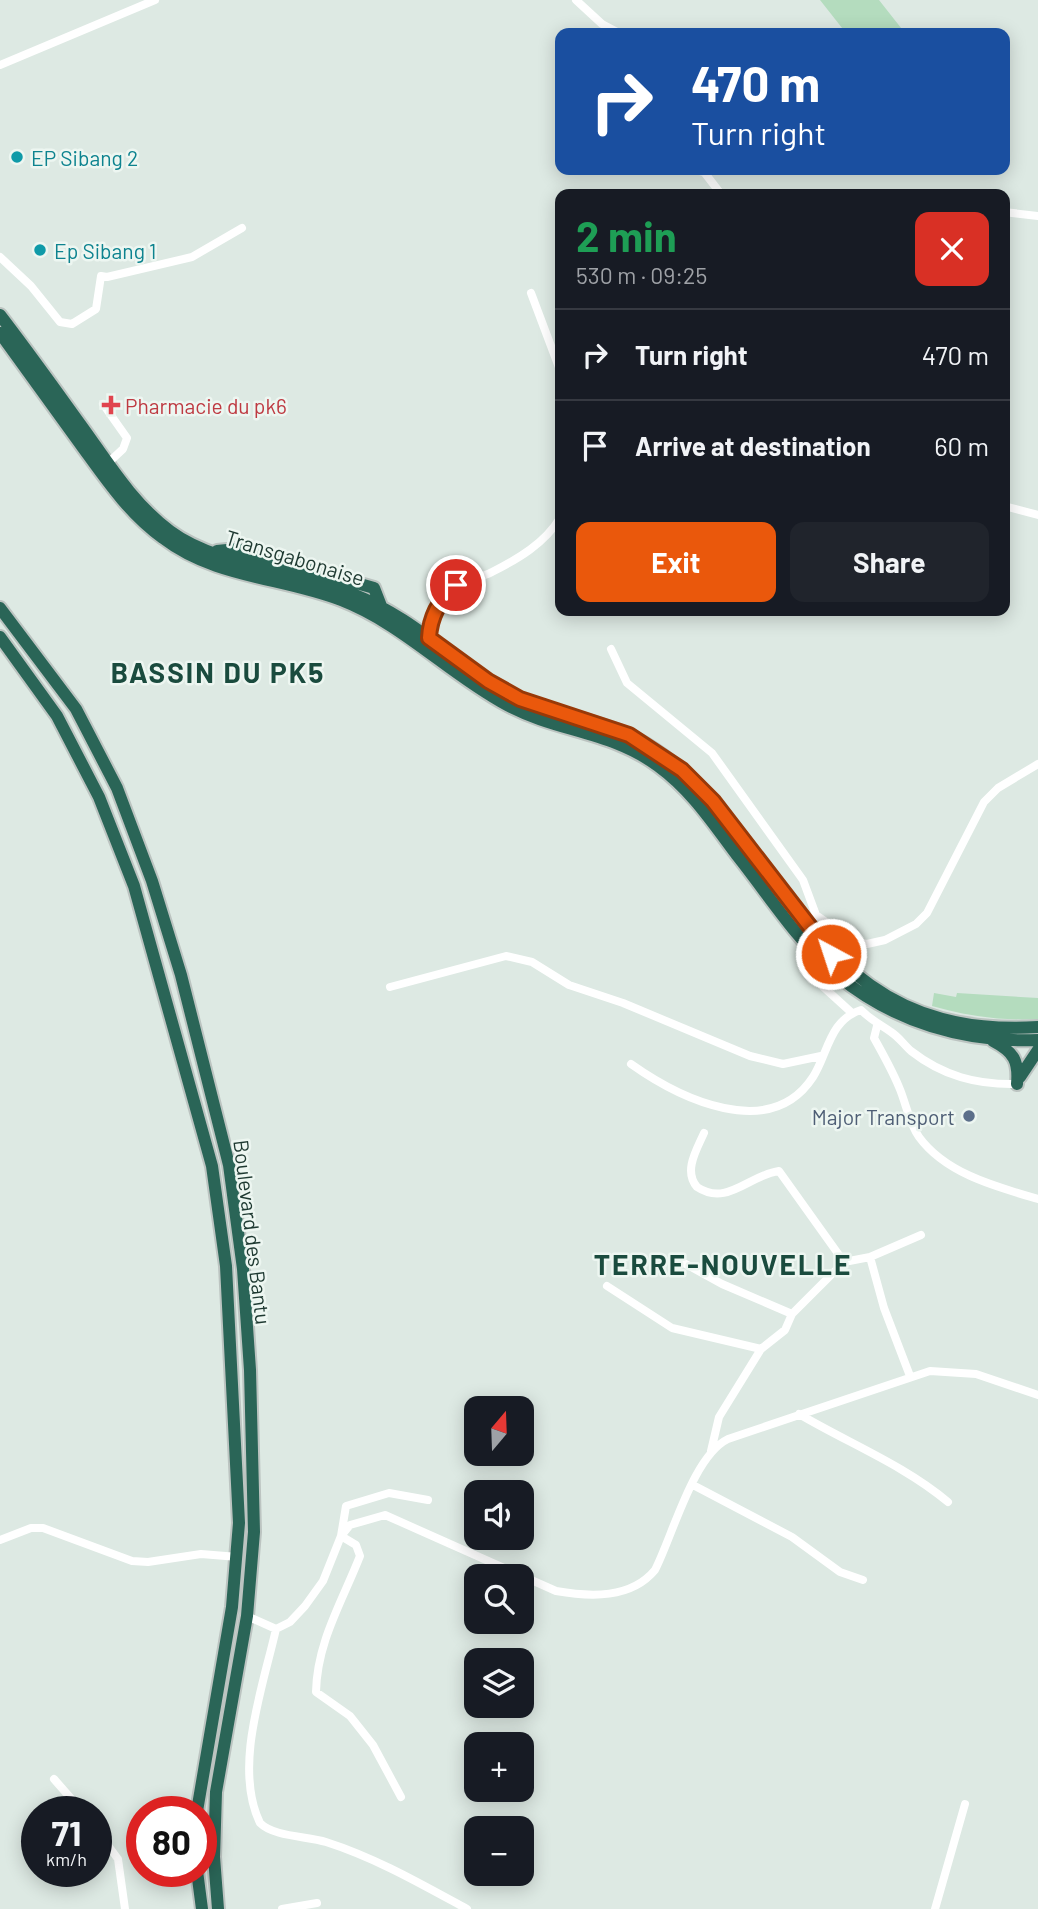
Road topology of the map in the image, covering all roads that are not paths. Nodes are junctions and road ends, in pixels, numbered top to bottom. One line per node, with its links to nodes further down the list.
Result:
1 (155, 0): 4 (street)
2 (576, 0): 3 (street)
3 (610, 28)
4 (0, 65)
5 (706, 175): 6 (street)
6 (717, 189)
7 (1010, 213): 8 (street)
8 (1038, 216)
9 (242, 228): 10 (street)
10 (0, 257)
11 (531, 293): 14 (street)
12 (0, 315): 16 (highway, Transgabonaise)
13 (0, 333): 33 (highway, Transgabonaise)
14 (555, 357)
15 (103, 404): 16 (street)
16 (108, 463): 22 (highway, Transgabonaise)
17 (1010, 508): 18 (street)
18 (1038, 515)
19 (555, 525): 22 (street)
20 (0, 608): 58 (highway, Boulevard des Bantu)
21 (0, 637): 56 (highway, Boulevard des Bantu)
22 (429, 638): 26 (highway, Transgabonaise)
23 (611, 649): 25 (street)
24 (1038, 764): 25 (street)
25 (816, 915): 26 (street)
26 (804, 922): 31 (highway, Transgabonaise)
27 (808, 973): 29 (street)
28 (390, 987): 35 (street)
29 (852, 1013): 30 (street); 35 (street)
30 (877, 1026): 37 (street); 39 (street)
31 (1038, 1027)
32 (1038, 1040): 33 (highway, Transgabonaise)
33 (993, 1041): 37 (highway)
34 (1038, 1050): 37 (highway)
35 (821, 1056): 36 (street)
36 (631, 1064)
37 (1017, 1084)
38 (704, 1133): 43 (street)
39 (1038, 1199)
40 (921, 1235): 42 (street)
41 (673, 1256): 45 (street)
42 (870, 1257): 43 (street); 47 (street)
43 (844, 1262): 45 (street)
44 (607, 1286): 46 (street)
45 (792, 1314): 46 (street)
46 (761, 1349): 50 (street)
47 (910, 1376): 48 (street); 49 (street)
48 (1038, 1395)
49 (799, 1413): 50 (street); 53 (street)
50 (711, 1451): 51 (street)
51 (693, 1485): 54 (street); 57 (street)
52 (428, 1500): 54 (street)
53 (948, 1502)
54 (341, 1536): 59 (street); 63 (street)
55 (0, 1540): 56 (street)
56 (238, 1557): 62 (highway, Boulevard des Bantu)
57 (863, 1580)
58 (247, 1616): 59 (street); 70 (highway, Boulevard des Bantu)
59 (276, 1629): 72 (street)
60 (54, 1779): 61 (street)
61 (69, 1796)
62 (199, 1796)
63 (401, 1797)
64 (965, 1804): 73 (street)
65 (112, 1851): 68 (street)
66 (199, 1887): 69 (highway)
67 (317, 1903): 71 (street)
68 (125, 1909)
69 (202, 1909)
70 (218, 1909)
71 (282, 1909)
72 (467, 1909)
73 (935, 1909)

